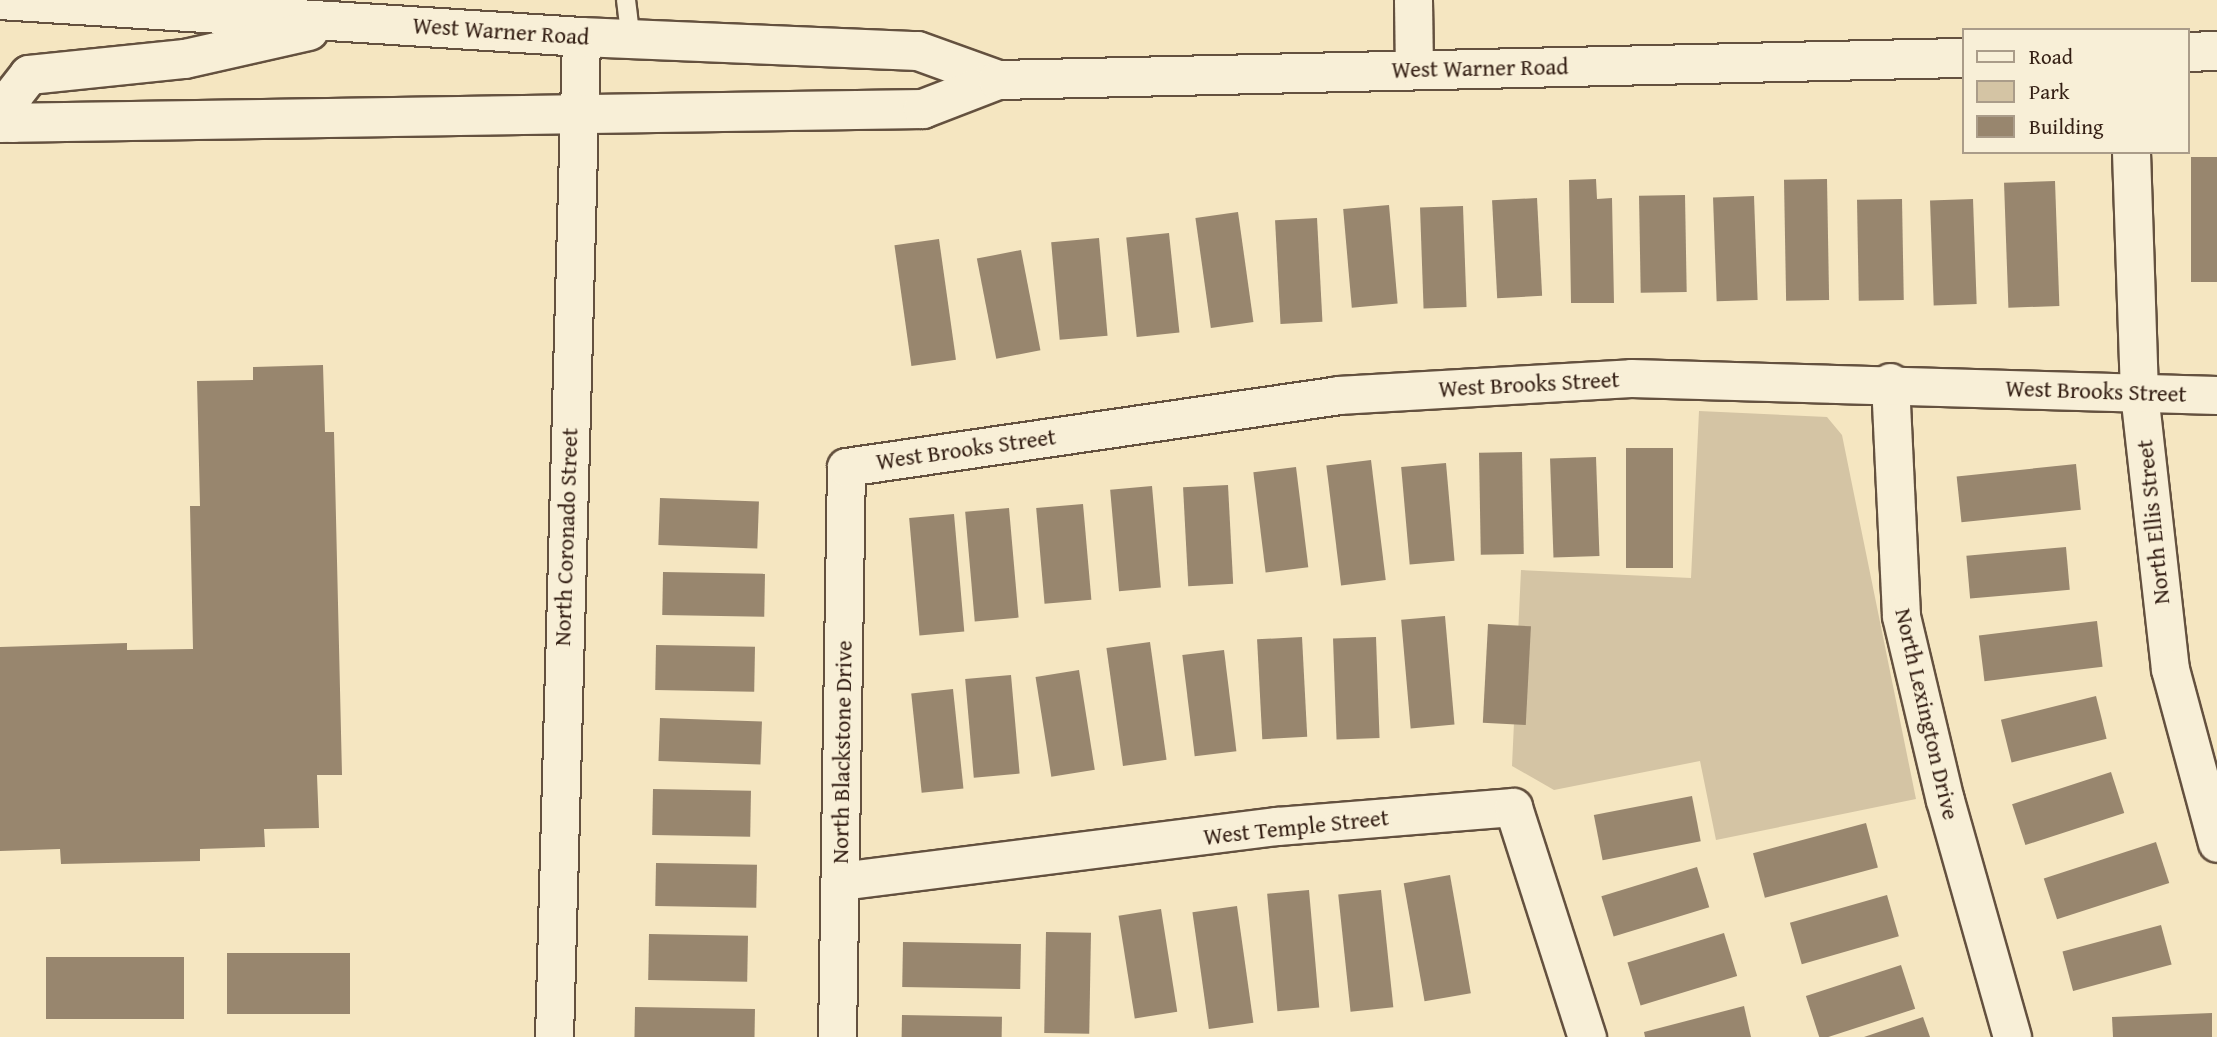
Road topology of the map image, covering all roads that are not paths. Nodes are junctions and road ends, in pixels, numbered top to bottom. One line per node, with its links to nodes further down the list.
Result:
1 (0, 0): 4 (main road, West Warner Road)
2 (626, 0): 6 (lane)
3 (1412, 0): 10 (street)
4 (348, 11): 5 (main road, West Warner Road); 13 (main road)
5 (581, 37): 6 (main road, West Warner Road); 12 (street, North Coronado Street)
6 (631, 38): 11 (main road, West Warner Road)
7 (2217, 51): 8 (main road)
8 (2189, 52)
9 (1962, 58): 10 (main road, West Warner Road)
10 (1414, 69): 11 (main road, West Warner Road)
11 (998, 80): 12 (main road, West Warner Road)
12 (577, 114): 13 (main road, West Warner Road); 21 (street, North Coronado Street)
13 (6, 123)
14 (2131, 154): 16 (street, North Ellis Street)
15 (1890, 382): 16 (street, West Brooks Street); 18 (street, West Brooks Street); 24 (street, North Lexington Drive)
16 (2139, 393): 17 (street, West Brooks Street); 19 (street, North Ellis Street)
17 (2217, 396)
18 (846, 467): 20 (street, North Blackstone Drive)
19 (2217, 843)
20 (839, 881): 22 (street, North Blackstone Drive); 23 (street, West Temple Street)
21 (554, 1037)
22 (837, 1037)
23 (1587, 1037)
24 (2012, 1037)

